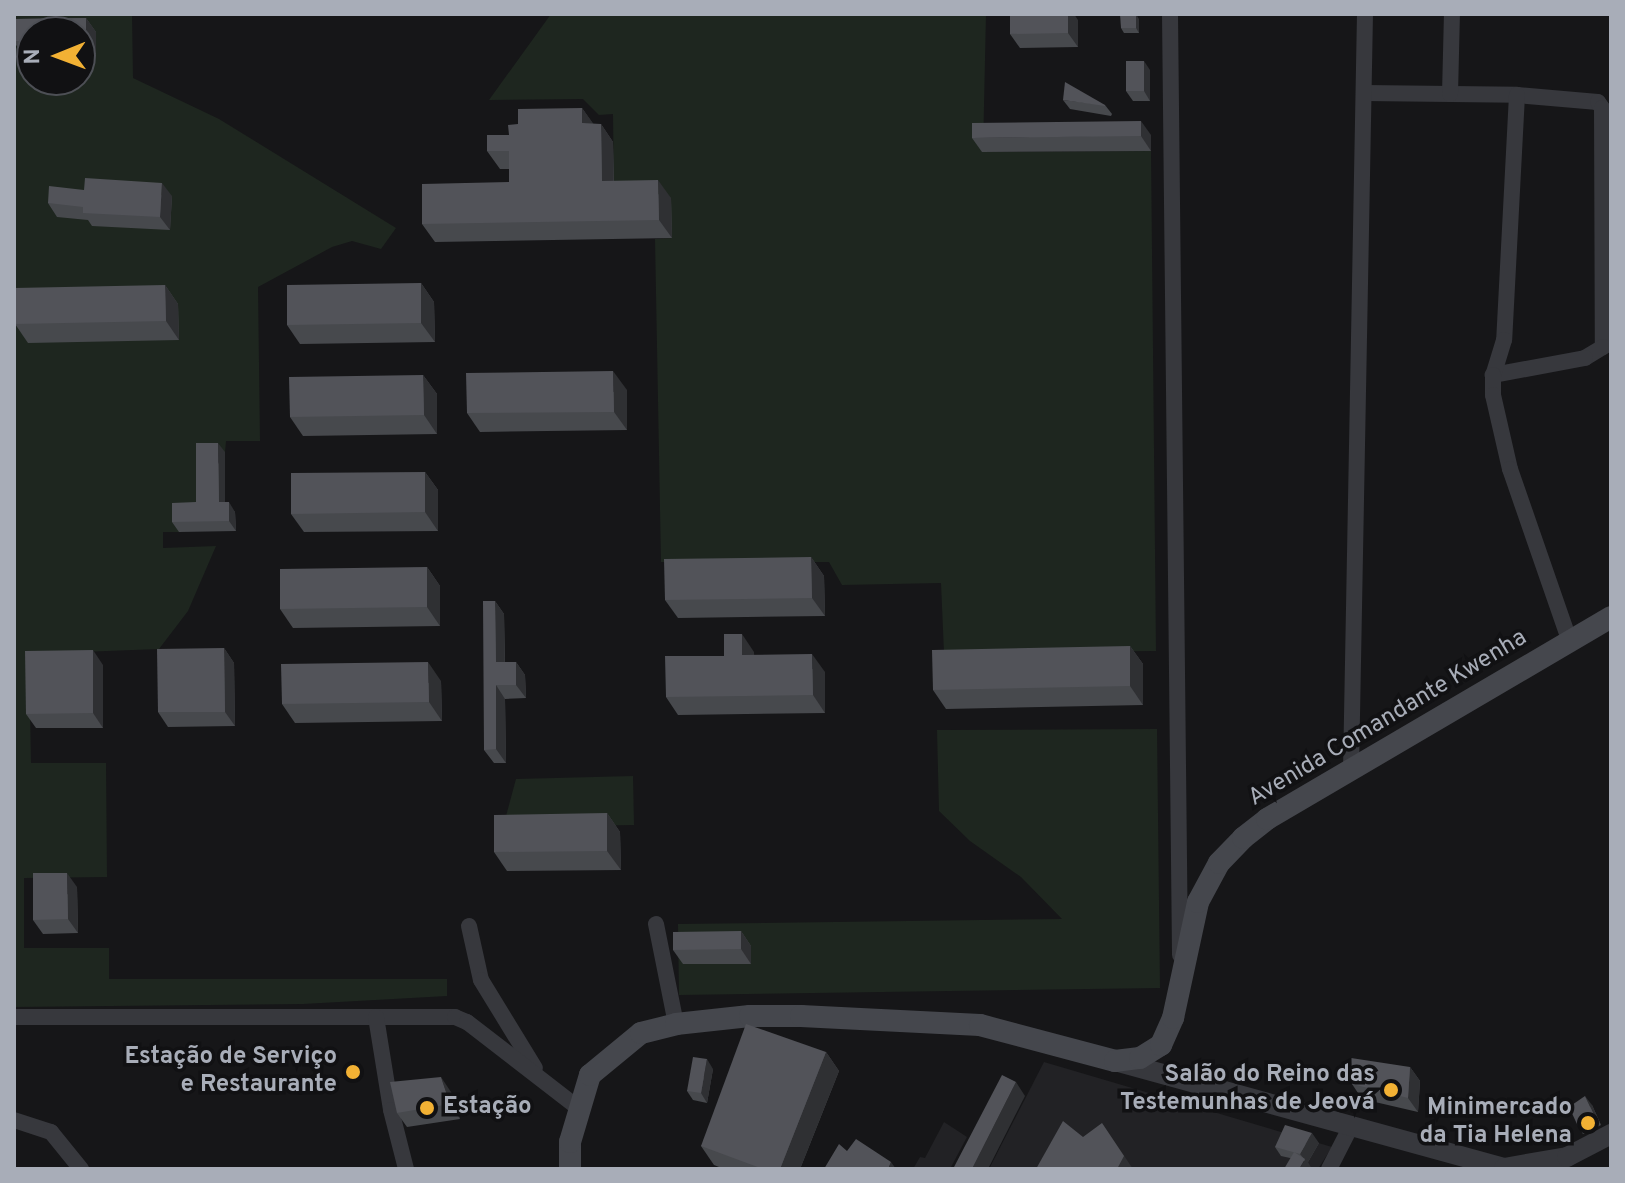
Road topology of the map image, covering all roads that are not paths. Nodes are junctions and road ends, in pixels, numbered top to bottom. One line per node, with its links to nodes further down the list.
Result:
1 (1170, 14): 14 (street)
2 (1365, 14): 4 (street)
3 (1452, 14): 5 (street)
4 (1364, 93): 5 (street); 11 (street)
5 (1450, 94): 6 (street)
6 (1517, 95): 7 (street); 8 (street)
7 (1608, 241): 8 (street)
8 (1493, 375): 10 (street)
9 (1611, 617): 10 (main road, Avenida Comandante Kwenha)
10 (1570, 642): 11 (main road, Avenida Comandante Kwenha)
11 (1351, 770): 14 (main road, Avenida Comandante Kwenha)
12 (656, 924): 17 (street)
13 (469, 926): 19 (street)
14 (1180, 977): 18 (main road, Avenida Comandante Kwenha)
15 (14, 1017): 16 (street)
16 (376, 1017): 19 (street); 25 (street)
17 (676, 1024): 18 (main road); 20 (main road)
18 (1115, 1061): 22 (street)
19 (546, 1085): 20 (street)
20 (577, 1107): 26 (main road)
21 (14, 1120): 24 (street)
22 (1351, 1126): 23 (street); 27 (street)
23 (1611, 1134)
24 (81, 1169)
25 (406, 1169)
26 (570, 1169)
27 (1329, 1169)

